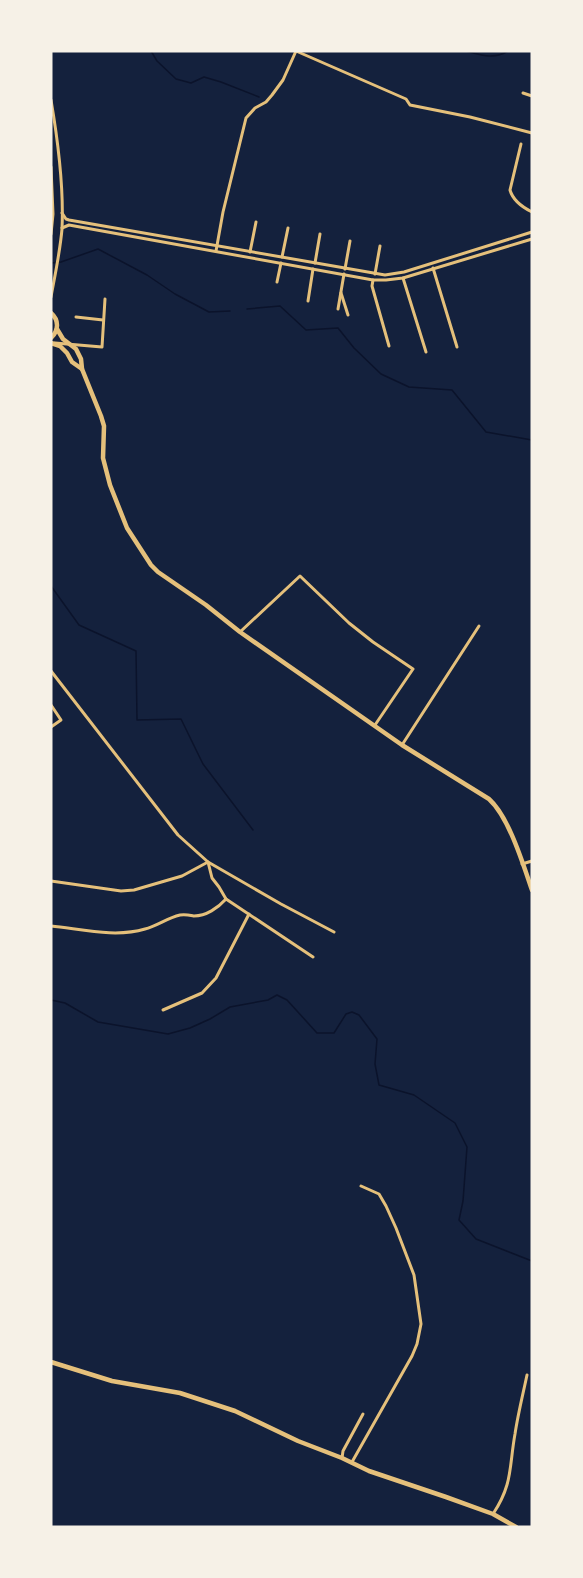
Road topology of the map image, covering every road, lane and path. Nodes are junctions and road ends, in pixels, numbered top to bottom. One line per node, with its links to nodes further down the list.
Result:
1 (296, 51): 5 (street); 18 (street)
2 (523, 93): 3 (street)
3 (532, 96)
4 (51, 100): 9 (street)
5 (532, 133)
6 (521, 144): 8 (street)
7 (51, 167): 14 (street)
8 (532, 212)
9 (62, 213): 11 (street); 18 (street)
10 (256, 222): 21 (street)
11 (62, 228): 20 (street); 34 (street)
12 (288, 228): 22 (street)
13 (532, 232): 29 (street)
14 (51, 234)
15 (320, 234): 24 (street)
16 (532, 238): 27 (street)
17 (350, 241): 26 (street)
18 (217, 246): 20 (street); 21 (street)
19 (380, 246): 29 (street)
20 (216, 251): 23 (street)
21 (250, 252): 22 (street)
22 (282, 257): 24 (street)
23 (281, 263): 25 (street); 32 (street)
24 (315, 263): 26 (street)
25 (313, 268): 28 (street); 36 (street)
26 (345, 268): 29 (street)
27 (433, 268): 30 (street); 46 (street)
28 (344, 274): 31 (street); 33 (street)
29 (375, 274)
30 (403, 278): 31 (street); 47 (street)
31 (373, 280): 45 (street)
32 (278, 282)
33 (341, 291): 37 (street); 39 (street)
34 (51, 297)
35 (105, 299): 41 (street)
36 (308, 301)
37 (338, 309)
38 (51, 313): 42 (street)
39 (348, 315)
40 (76, 316): 41 (street)
41 (103, 320): 44 (street)
42 (57, 329): 43 (street); 44 (street)
43 (52, 341): 44 (street); 48 (street)
44 (69, 344): 48 (street)
45 (389, 346)
46 (457, 347)
47 (426, 352)
48 (82, 369): 50 (street)
49 (479, 626): 55 (street)
50 (240, 632): 53 (street); 53 (street)
51 (51, 670): 57 (street)
52 (51, 705): 54 (street)
53 (375, 725): 55 (street)
54 (51, 727)
55 (402, 745): 58 (street)
56 (532, 861): 58 (street)
57 (208, 862): 59 (street); 61 (street); 64 (street)
58 (522, 864): 60 (street)
59 (51, 881)
60 (532, 890)
61 (226, 899): 62 (street); 63 (street)
62 (249, 914): 65 (street); 66 (street)
63 (51, 926)
64 (334, 932)
65 (313, 957)
66 (162, 1010)
67 (361, 1186): 72 (street)
68 (51, 1362): 71 (street)
69 (527, 1375): 73 (street)
70 (363, 1414): 71 (street)
71 (342, 1458): 72 (street)
72 (351, 1463): 73 (street)
73 (493, 1514): 74 (street)
74 (516, 1527)

